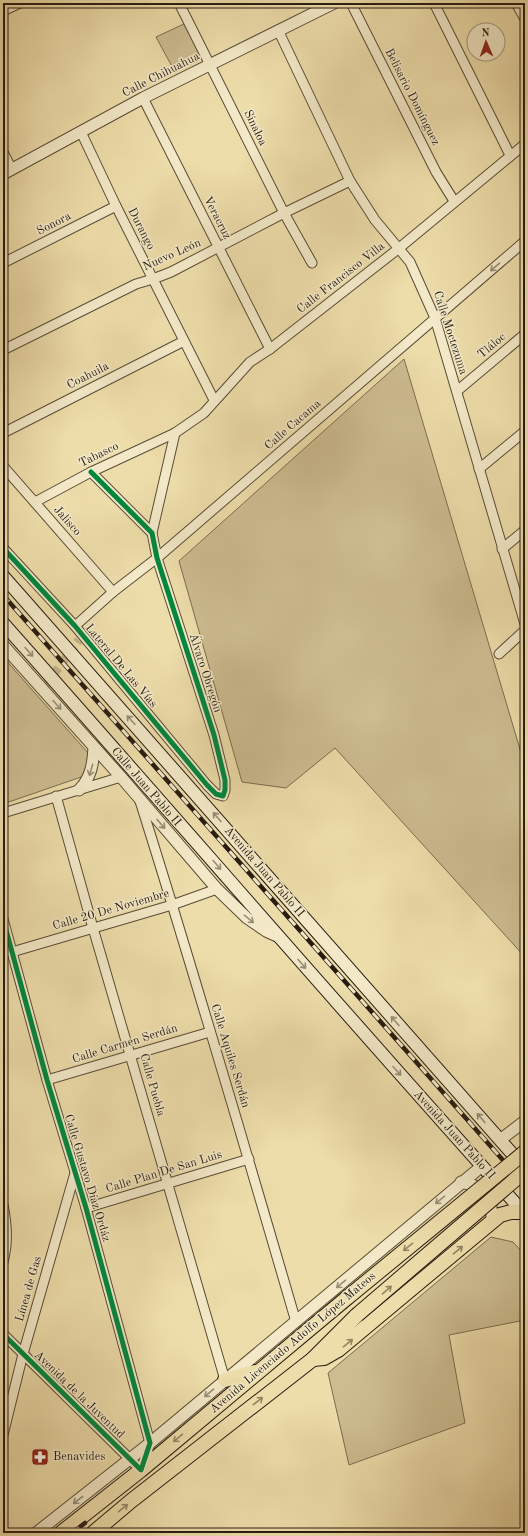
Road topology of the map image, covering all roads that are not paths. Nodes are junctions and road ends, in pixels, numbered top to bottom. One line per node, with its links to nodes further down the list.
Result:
1 (20, 3): 7 (street)
2 (179, 3): 10 (street, Sinaloa)
3 (334, 3): 9 (street, Calle Chihuahua)
4 (351, 3): 18 (street, Belisario Domínguez)
5 (434, 3): 15 (street)
6 (516, 3): 8 (street)
7 (3, 11)
8 (525, 19)
9 (278, 30): 10 (street, Calle Chihuahua); 17 (street, Calle Moctezuma)
10 (210, 65): 11 (street, Calle Chihuahua); 20 (street, Sinaloa)
11 (143, 98): 12 (street, Calle Chihuahua); 22 (street, Veracruz)
12 (80, 132): 16 (street, Calle Chihuahua); 19 (street, Durango)
13 (525, 144): 15 (street, Calle Francisco Villa)
14 (3, 152): 16 (street)
15 (510, 155): 18 (street, Calle Francisco Villa)
16 (7, 172)
17 (350, 180): 20 (street, Nuevo León); 23 (street, Calle Moctezuma)
18 (454, 201): 23 (street, Calle Francisco Villa)
19 (116, 206): 24 (street, Sonora); 26 (street, Durango)
20 (284, 213): 22 (street, Nuevo León); 25 (street, Sinaloa)
21 (525, 241): 27 (street, Calle Cacama, one-way to 27)
22 (219, 247): 26 (street, Nuevo León); 30 (street, Veracruz)
23 (398, 249): 27 (street, Calle Moctezuma); 30 (street, Calle Francisco Villa)
24 (3, 263)
25 (312, 263)
26 (153, 279): 29 (street, Durango); 31 (street, Nuevo León)
27 (435, 318): 32 (street, Calle Moctezuma); 45 (street, Calle Cacama)
28 (525, 334): 32 (street, Tláloc)
29 (184, 340): 33 (street, Durango); 35 (street, Coahuila)
30 (270, 349): 33 (street, Calle Francisco Villa)
31 (3, 350)
32 (457, 391): 38 (street, Calle Moctezuma)
33 (214, 400): 36 (street, Calle Francisco Villa)
34 (525, 431): 38 (street)
35 (3, 433)
36 (175, 433): 39 (street, Tabasco); 42 (street)
37 (3, 466): 40 (street, Jalisco)
38 (479, 469): 44 (street, Calle Moctezuma)
39 (91, 472): 40 (street, Tabasco); 42 (street)
40 (35, 502): 47 (street, Jalisco)
41 (525, 530): 44 (street)
42 (152, 533): 45 (street, Álvaro Obregón)
43 (3, 548): 50 (street, Lateral De Las Vías)
44 (502, 549): 49 (street, Calle Moctezuma)
45 (157, 558): 47 (street, Calle Cacama); 58 (street, Álvaro Obregón)
46 (3, 576): 71 (main road, Avenida Juan Pablo II, one-way to 46)
47 (113, 592): 50 (street, Calle Cacama)
48 (3, 623): 65 (main road, Avenida Juan Pablo II, one-way to 65)
49 (525, 624)
50 (75, 626): 58 (street, Lateral De Las Vías)
51 (525, 630): 53 (street)
52 (3, 644): 54 (street, Calle Juan Pablo II, one-way to 54)
53 (499, 654)
54 (94, 748): 55 (street, Calle Juan Pablo II); 56 (street, one-way to 56)
55 (121, 777): 56 (street); 59 (street, Calle Juan Pablo II)
56 (79, 790): 57 (street)
57 (56, 796): 60 (street); 64 (street, Calle Puebla)
58 (223, 796)
59 (138, 798): 61 (street, Calle Juan Pablo II, one-way to 61); 62 (street, Calle Aquiles Serdán)
60 (3, 813)
61 (217, 888): 62 (street, Calle 20 De Noviembre); 65 (street, Calle Juan Pablo II, one-way to 65)
62 (172, 904): 64 (street, Calle 20 De Noviembre); 67 (street, Calle Aquiles Serdán)
63 (3, 919): 66 (street, Calle Gustavo Díaz Ordáz)
64 (93, 928): 66 (street, Calle 20 De Noviembre); 68 (street, Calle Puebla)
65 (277, 936): 74 (main road, Avenida Juan Pablo II, one-way to 74)
66 (12, 952): 69 (street, Calle Gustavo Díaz Ordáz)
67 (210, 1032): 68 (street, Calle Carmen Serdán); 73 (street, Calle Aquiles Serdán)
68 (130, 1055): 69 (street, Calle Carmen Serdán); 78 (street, Calle Puebla)
69 (47, 1080): 76 (street, Calle Gustavo Díaz Ordáz)
70 (525, 1121): 71 (street)
71 (500, 1140): 75 (main road, Avenida Juan Pablo II)
72 (525, 1152): 88 (main road, Avenida Licenciado Adolfo López Mateos, one-way to 88, bridge)
73 (249, 1159): 78 (street, Calle Plan De San Luis); 84 (street, Calle Aquiles Serdán)
74 (482, 1166): 77 (street); 81 (main road, Avenida Juan Pablo II)
75 (525, 1170): 87 (main road, Avenida Licenciado Adolfo López Mateos, one-way to 75, bridge)
76 (75, 1173): 80 (street, Calle Gustavo Díaz Ordáz); 86 (street, Línea de Gas)
77 (461, 1182): 82 (street); 84 (street, one-way to 84)
78 (168, 1183): 80 (street, Calle Plan De San Luis); 89 (street, Calle Puebla)
79 (3, 1206): 83 (street)
80 (86, 1208): 91 (street, Calle Gustavo Díaz Ordáz)
81 (524, 1213): 82 (main road)
82 (492, 1221): 87 (main road, one-way to 82)
83 (3, 1262)
84 (296, 1322): 89 (street)
85 (3, 1334): 86 (street, Avenida de la Juventud)
86 (24, 1354): 90 (street, Línea de Gas); 92 (street, Avenida de la Juventud)
87 (313, 1359): 96 (main road, Avenida Licenciado Adolfo López Mateos, one-way to 87)
88 (259, 1370): 89 (main road); 93 (main road, Avenida Licenciado Adolfo López Mateos, one-way to 93)
89 (225, 1380): 91 (street, one-way to 91)
90 (3, 1435)
91 (150, 1443): 92 (street); 93 (street)
92 (130, 1459): 93 (street, Avenida de la Juventud); 94 (street, one-way to 94)
93 (141, 1470): 95 (main road, Avenida Licenciado Adolfo López Mateos)
94 (36, 1533)
95 (61, 1533)
96 (93, 1533)

